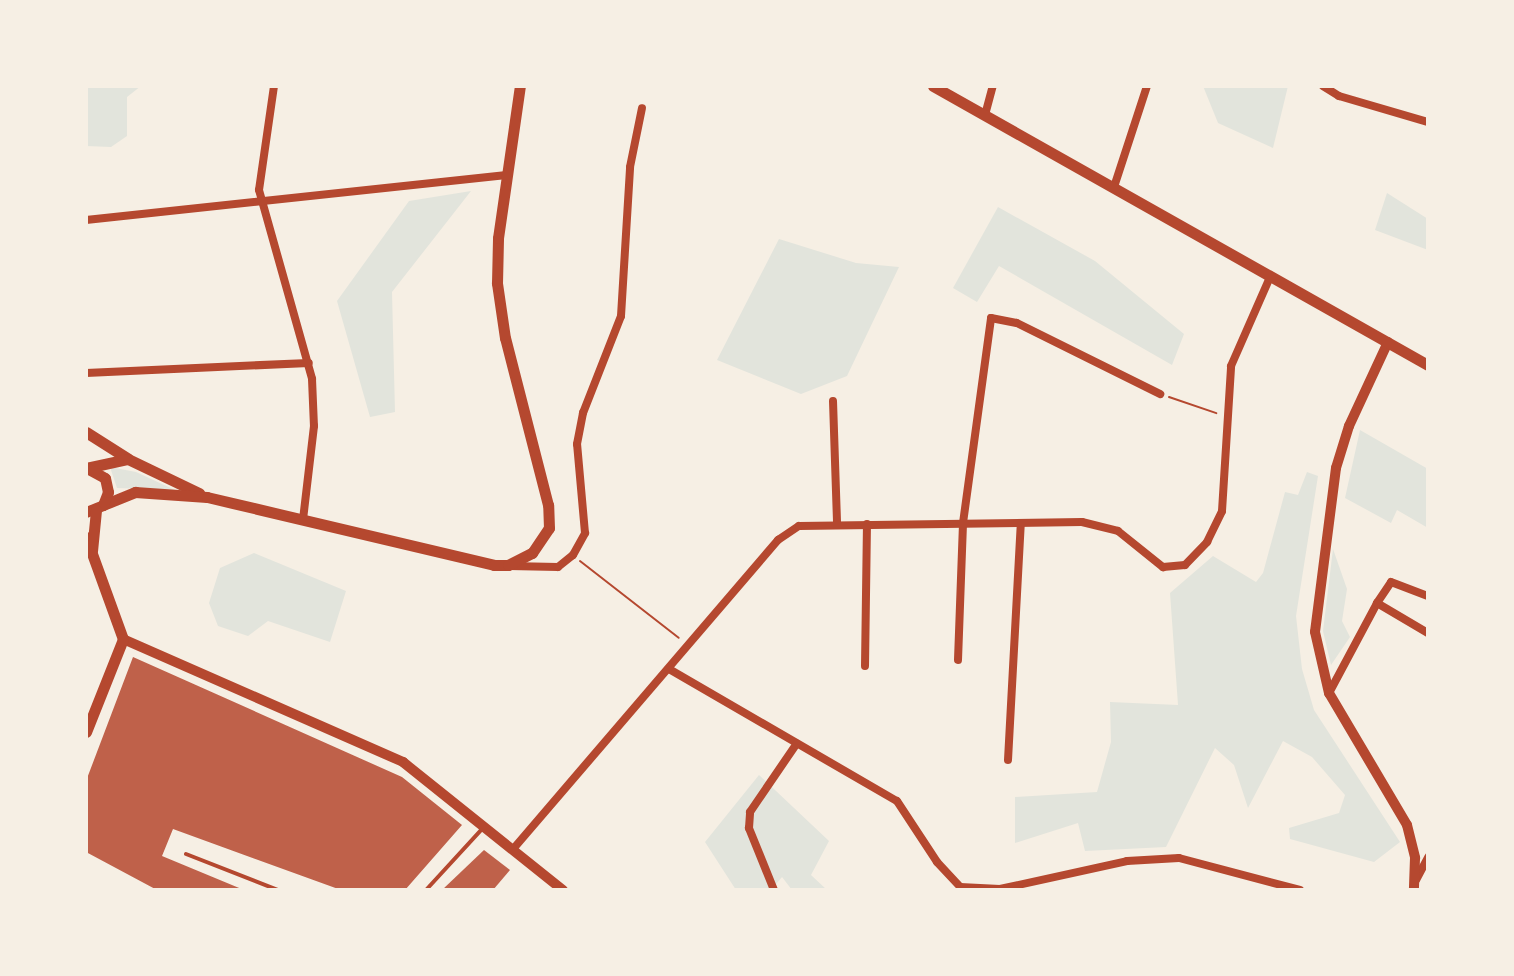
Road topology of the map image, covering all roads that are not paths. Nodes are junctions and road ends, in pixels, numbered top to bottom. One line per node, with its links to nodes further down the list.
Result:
1 (274, 86): 12 (street)
2 (520, 86): 10 (main road)
3 (933, 86): 8 (main road)
4 (993, 86): 8 (street)
5 (1147, 86): 11 (street)
6 (1323, 86): 9 (street)
7 (642, 108): 33 (street)
8 (985, 115): 11 (main road)
9 (1428, 122)
10 (507, 175): 12 (street); 33 (main road)
11 (1114, 187): 14 (main road)
12 (260, 202): 13 (street); 16 (street)
13 (86, 220)
14 (1271, 275): 15 (main road); 28 (street)
15 (1388, 342): 17 (main road); 41 (street)
16 (309, 363): 18 (street); 26 (street)
17 (1428, 365)
18 (86, 373)
19 (1160, 394): 27 (street)
20 (833, 401): 29 (street)
21 (86, 432): 22 (main road)
22 (128, 459): 23 (main road); 24 (main road)
23 (86, 468): 25 (main road)
24 (207, 497): 25 (main road); 26 (main road)
25 (95, 509): 32 (main road)
26 (303, 520): 33 (main road)
27 (963, 523): 28 (street); 30 (street); 38 (street)
28 (1021, 523): 44 (street)
29 (837, 524): 30 (street); 40 (street)
30 (867, 524): 39 (street)
31 (86, 537): 32 (main road)
32 (92, 551): 37 (main road)
33 (508, 565)
34 (1428, 596): 35 (street)
35 (1377, 603): 36 (street); 41 (street)
36 (1428, 633)
37 (123, 639): 42 (main road); 45 (street)
38 (958, 660)
39 (865, 666)
40 (669, 669): 43 (street); 46 (street)
41 (1329, 693): 49 (street)
42 (86, 732)
43 (797, 743): 53 (street); 54 (street)
44 (1008, 760)
45 (486, 825): 46 (street); 51 (lane)
46 (514, 848): 52 (street)
47 (186, 854): 50 (lane)
48 (1428, 857): 49 (street)
49 (1415, 885)
50 (278, 890)
51 (426, 890)
52 (563, 890)
53 (774, 890)
54 (1300, 890)

